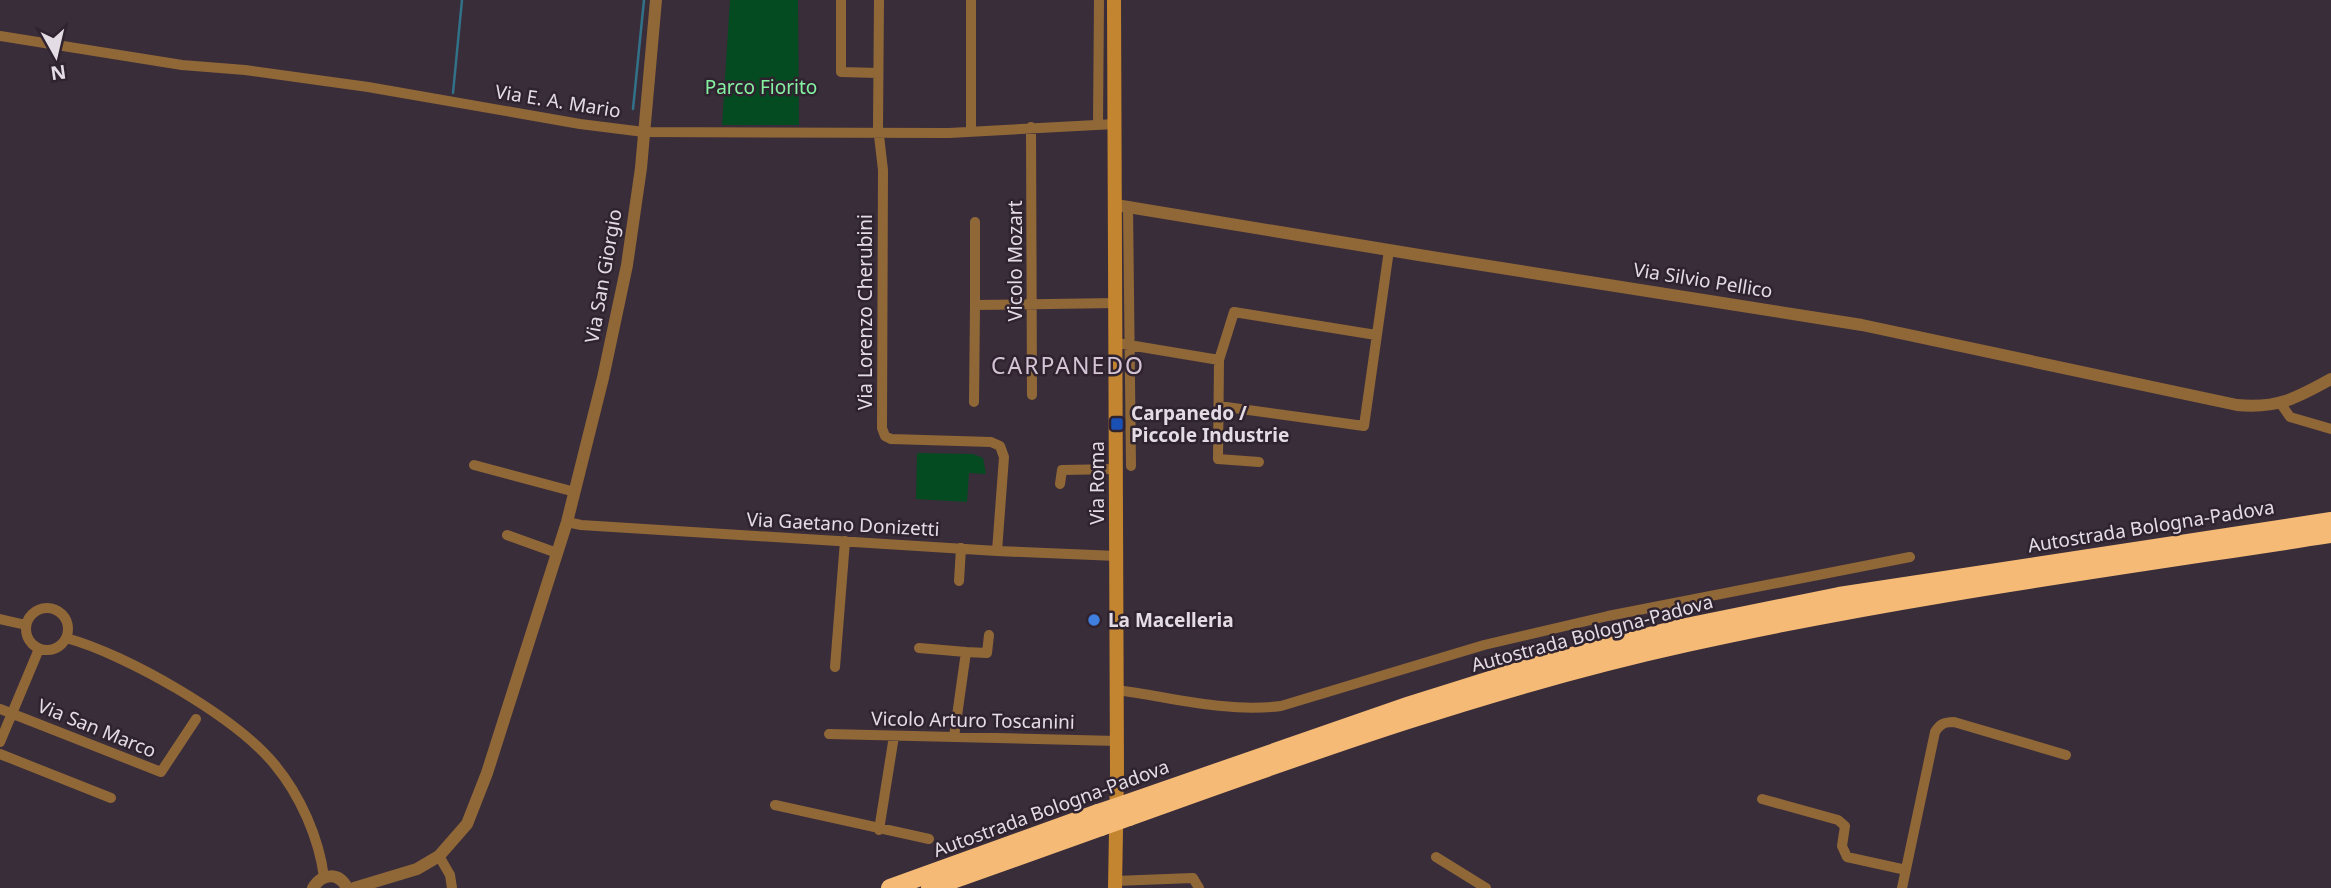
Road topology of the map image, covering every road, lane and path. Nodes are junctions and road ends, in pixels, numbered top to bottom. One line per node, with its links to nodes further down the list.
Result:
1 (656, 0): 13 (street, Via San Giorgio)
2 (841, 0): 8 (street)
3 (879, 0): 8 (street)
4 (971, 0): 12 (street)
5 (1099, 0): 9 (street)
6 (1115, 0): 10 (main road, Via Roma)
7 (0, 36): 13 (street, Via E. A. Mario)
8 (878, 73): 14 (street)
9 (1098, 124): 10 (street, Via E. A. Mario); 11 (street, Via E. A. Mario)
10 (1115, 124): 15 (main road, Via Roma)
11 (1031, 127): 12 (street, Via E. A. Mario); 20 (street, Vicolo Mozart)
12 (971, 131): 14 (street, Via E. A. Mario)
13 (644, 132): 14 (street, Via E. A. Mario); 34 (street, Via San Giorgio)
14 (880, 133): 41 (street, Via Lorenzo Cherubini)
15 (1122, 206): 17 (street, Via Silvio Pellico); 18 (main road, Via Roma); 22 (street, Via Roma)
16 (975, 222): 19 (street)
17 (1389, 250): 21 (street); 27 (street, Via Silvio Pellico)
18 (1116, 303): 20 (street); 22 (main road, Via Roma)
19 (975, 304): 20 (street); 26 (street)
20 (1033, 304): 25 (street, Vicolo Mozart)
21 (1376, 335): 23 (street); 28 (street)
22 (1123, 343): 23 (street); 32 (main road, Via Roma)
23 (1219, 360): 28 (street)
24 (2331, 379): 27 (street, Via Silvio Pellico)
25 (1032, 396)
26 (974, 402)
27 (2281, 404): 29 (street)
28 (1219, 406): 30 (street)
29 (2331, 429)
30 (1259, 462)
31 (474, 465): 34 (street)
32 (1124, 468): 33 (street); 43 (main road, Via Roma)
33 (1060, 484)
34 (575, 492): 36 (street, Via San Giorgio)
35 (2331, 521): 68 (highway, Autostrada Bologna-Padova)
36 (567, 522): 39 (street, Via Gaetano Donizetti); 42 (street, Via San Giorgio)
37 (2331, 534): 68 (highway, Autostrada Bologna-Padova)
38 (507, 535): 42 (street)
39 (845, 541): 40 (street, Via Gaetano Donizetti); 53 (street)
40 (961, 548): 41 (street, Via Gaetano Donizetti); 45 (street)
41 (997, 551): 43 (street, Via Gaetano Donizetti)
42 (557, 553): 72 (street, Via San Giorgio)
43 (1117, 556): 54 (main road, Via Roma)
44 (1910, 557): 54 (street)
45 (959, 581)
46 (0, 619): 47 (street)
47 (26, 625): 49 (street); 51 (street)
48 (989, 635): 52 (street)
49 (66, 638): 51 (street); 75 (street)
50 (919, 648): 52 (street)
51 (39, 649): 56 (street)
52 (965, 652): 60 (street)
53 (835, 667)
54 (1117, 690): 61 (main road, Via Roma)
55 (0, 709): 56 (street, Via San Marco)
56 (11, 713): 57 (street, Via San Marco); 62 (street)
57 (197, 719)
58 (829, 734): 59 (street, Vicolo Arturo Toscanini)
59 (894, 736): 60 (street, Vicolo Arturo Toscanini); 70 (street)
60 (954, 737): 61 (street, Vicolo Arturo Toscanini)
61 (1117, 741): 76 (main road, Via Roma)
62 (0, 742)
63 (0, 754): 65 (street)
64 (2066, 755): 74 (street)
65 (111, 798)
66 (1762, 799): 74 (street)
67 (775, 805): 70 (street)
68 (1127, 811): 69 (highway, Autostrada Bologna-Padova, bridge)
69 (1100, 820): 81 (highway, Autostrada Bologna-Padova); 82 (highway, Autostrada Bologna-Padova)
70 (878, 830): 71 (street)
71 (929, 839)
72 (439, 856): 79 (street, Via San Giorgio); 80 (street)
73 (1436, 858): 84 (street)
74 (1906, 870): 85 (street)
75 (324, 877): 77 (street); 78 (street)
76 (1115, 885): 83 (street, Via Roma)
77 (313, 888)
78 (348, 888)
79 (354, 888)
80 (452, 888)
81 (890, 888)
82 (930, 888)
83 (1199, 888)
84 (1486, 888)
85 (1902, 888)

